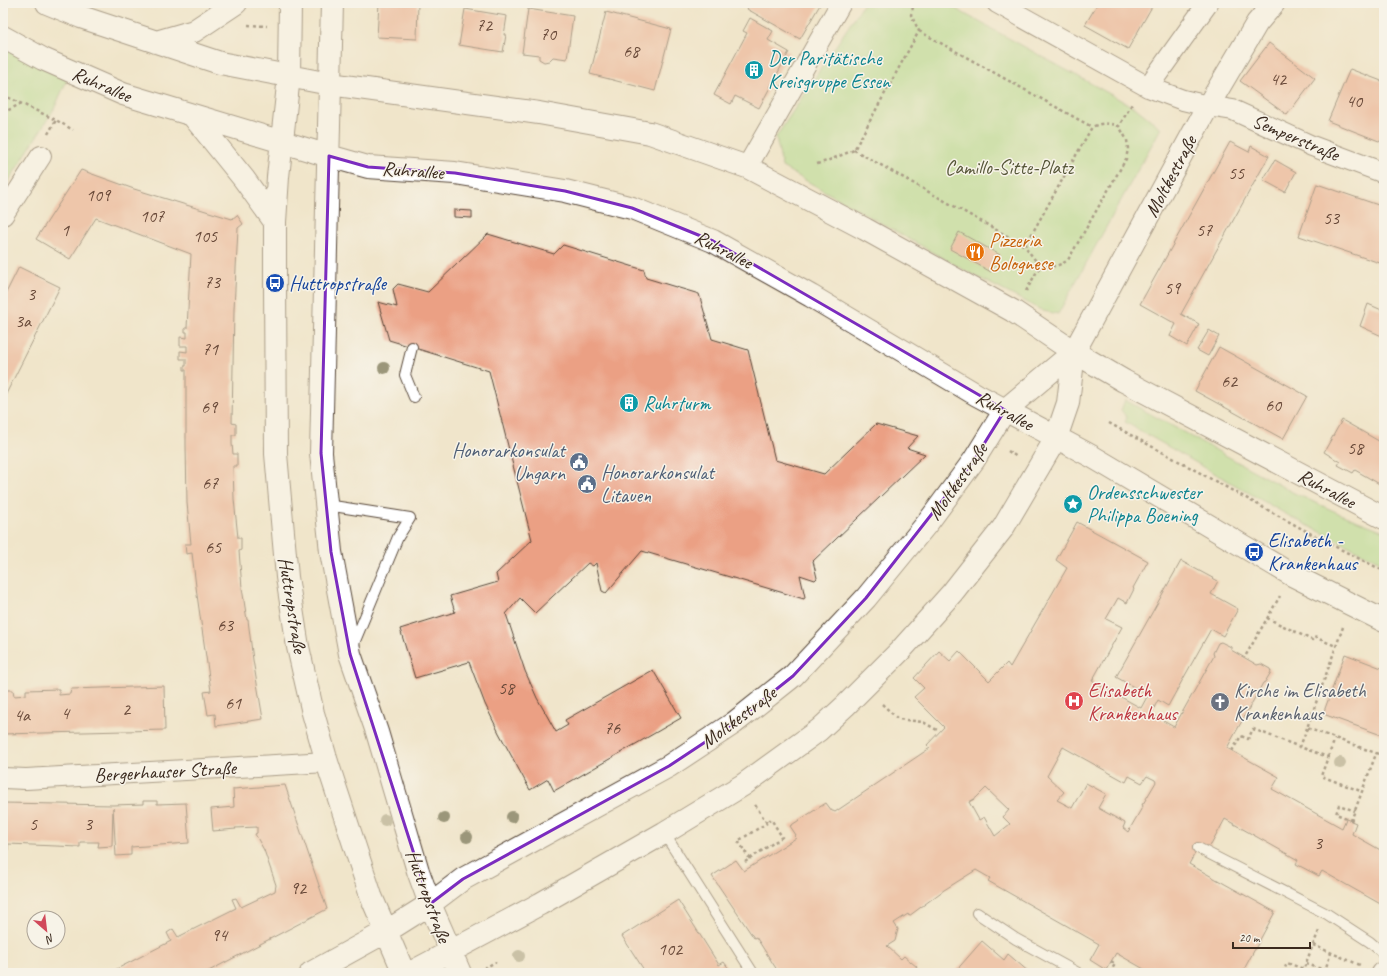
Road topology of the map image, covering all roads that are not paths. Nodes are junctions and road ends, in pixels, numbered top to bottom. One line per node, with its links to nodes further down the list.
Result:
1 (47, 3): 10 (main road, Ruhrallee)
2 (236, 3): 10 (main road)
3 (290, 3): 11 (main road, Huttropstraße)
4 (332, 3): 12 (main road, Huttropstraße)
5 (840, 3): 19 (street)
6 (997, 3): 13 (street)
7 (1208, 3): 13 (street)
8 (1274, 3): 14 (main road, Moltkestraße)
9 (3, 37): 15 (main road, Ruhrallee)
10 (156, 42): 11 (main road, Ruhrallee)
11 (289, 76): 12 (main road, Ruhrallee); 16 (main road, Huttropstraße)
12 (330, 84): 18 (main road, Huttropstraße); 19 (main road, Ruhrallee)
13 (1148, 87): 14 (street)
14 (1208, 106): 20 (street, Semperstraße); 24 (main road, Moltkestraße)
15 (193, 116): 16 (main road, Ruhrallee); 22 (main road)
16 (281, 141): 18 (main road, Ruhrallee); 22 (main road, Huttropstraße)
17 (41, 156): 21 (street)
18 (329, 156): 26 (main road, Ruhrallee); 28 (main road, Huttropstraße)
19 (747, 167): 24 (main road, Ruhrallee)
20 (1384, 172)
21 (3, 215)
22 (275, 222): 32 (main road, Huttropstraße)
23 (412, 347): 25 (lane)
24 (1074, 352): 26 (main road, Moltkestraße); 27 (main road, Moltkestraße); 29 (main road, Ruhrallee)
25 (414, 397)
26 (1005, 410): 27 (main road, Ruhrallee); 36 (main road, Moltkestraße)
27 (1056, 438): 30 (main road, Ruhrallee); 34 (main road, Moltkestraße)
28 (327, 505): 31 (main road, Huttropstraße); 31 (lane)
29 (1384, 518)
30 (1384, 621)
31 (350, 654): 36 (main road, Huttropstraße)
32 (327, 762): 33 (street, Bergerhauser Straße); 38 (main road, Huttropstraße)
33 (3, 778)
34 (664, 833): 39 (main road, Moltkestraße); 45 (lane)
35 (1198, 848): 40 (lane)
36 (430, 904): 38 (main road, Moltkestraße); 39 (main road, Huttropstraße)
37 (977, 913): 46 (lane)
38 (387, 931): 41 (main road, Moltkestraße); 42 (main road, Huttropstraße)
39 (450, 952): 43 (main road, Moltkestraße); 44 (main road, Huttropstraße)
40 (1384, 954)
41 (311, 973)
42 (404, 973)
43 (410, 973)
44 (460, 973)
45 (753, 973)
46 (1078, 973)

